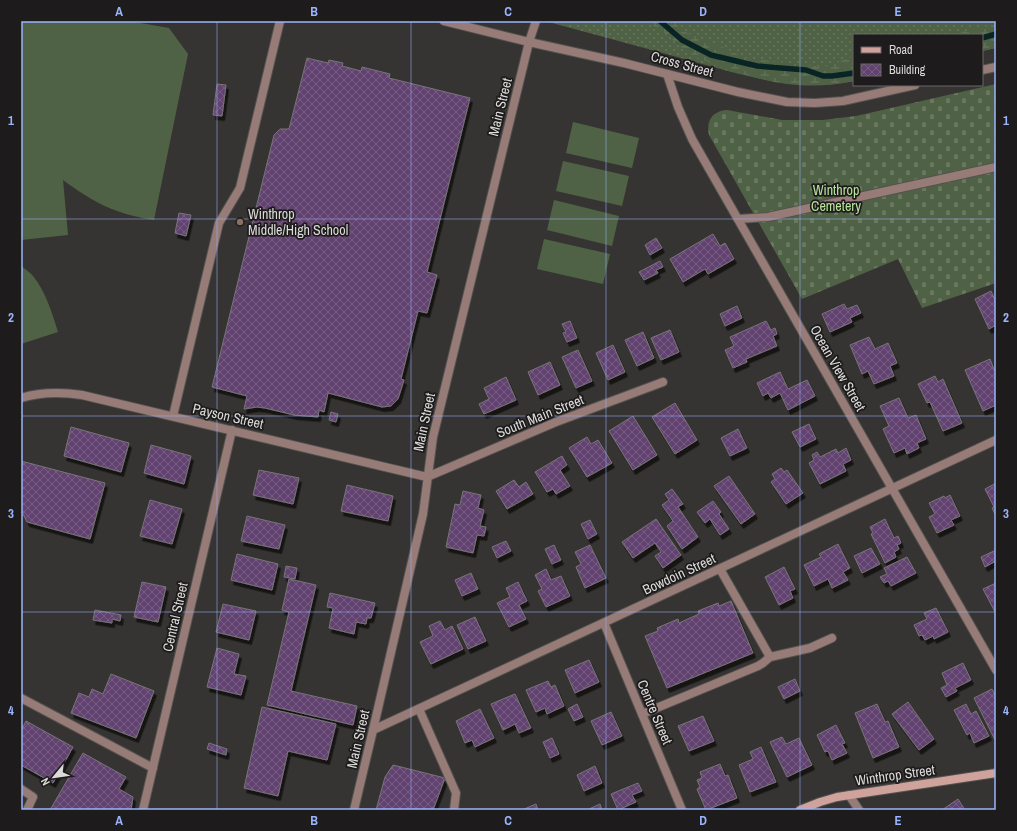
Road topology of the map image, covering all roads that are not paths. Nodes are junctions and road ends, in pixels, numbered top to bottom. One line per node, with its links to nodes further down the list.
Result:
1 (280, 21): 13 (street)
2 (444, 21): 4 (street, Cross Street)
3 (536, 21): 4 (street, Main Street)
4 (529, 42): 7 (street, Cross Street); 16 (street, Main Street)
5 (996, 67): 6 (street)
6 (983, 70)
7 (667, 74): 8 (street, Cross Street); 10 (street, Ocean View Street)
8 (910, 86)
9 (996, 167): 10 (street)
10 (738, 219): 17 (street, Ocean View Street)
11 (663, 382): 16 (street, South Main Street)
12 (21, 398): 13 (street, Payson Street)
13 (173, 416): 14 (street, Payson Street)
14 (232, 430): 16 (street, Payson Street); 27 (street, Central Street)
15 (996, 440): 17 (street, Bowdoin Street)
16 (427, 477): 26 (street, Main Street)
17 (893, 489): 18 (street, Bowdoin Street); 22 (street, Ocean View Street)
18 (720, 569): 19 (street, Bowdoin Street); 21 (street)
19 (604, 624): 24 (street, Bowdoin Street); 25 (street, Centre Street)
20 (832, 638): 21 (street)
21 (770, 656): 25 (street)
22 (996, 670)
23 (21, 698): 27 (street)
24 (419, 709): 26 (street, Bowdoin Street); 34 (street)
25 (642, 714): 35 (street, Centre Street)
26 (374, 730): 33 (street, Main Street)
27 (153, 768): 32 (street, Central Street)
28 (996, 773): 30 (main road, Winthrop Street)
29 (21, 789): 31 (street)
30 (848, 795): 36 (main road, Winthrop Street); 37 (street)
31 (27, 810)
32 (144, 810)
33 (354, 810)
34 (454, 810)
35 (682, 810)
36 (800, 810)
37 (859, 810)

